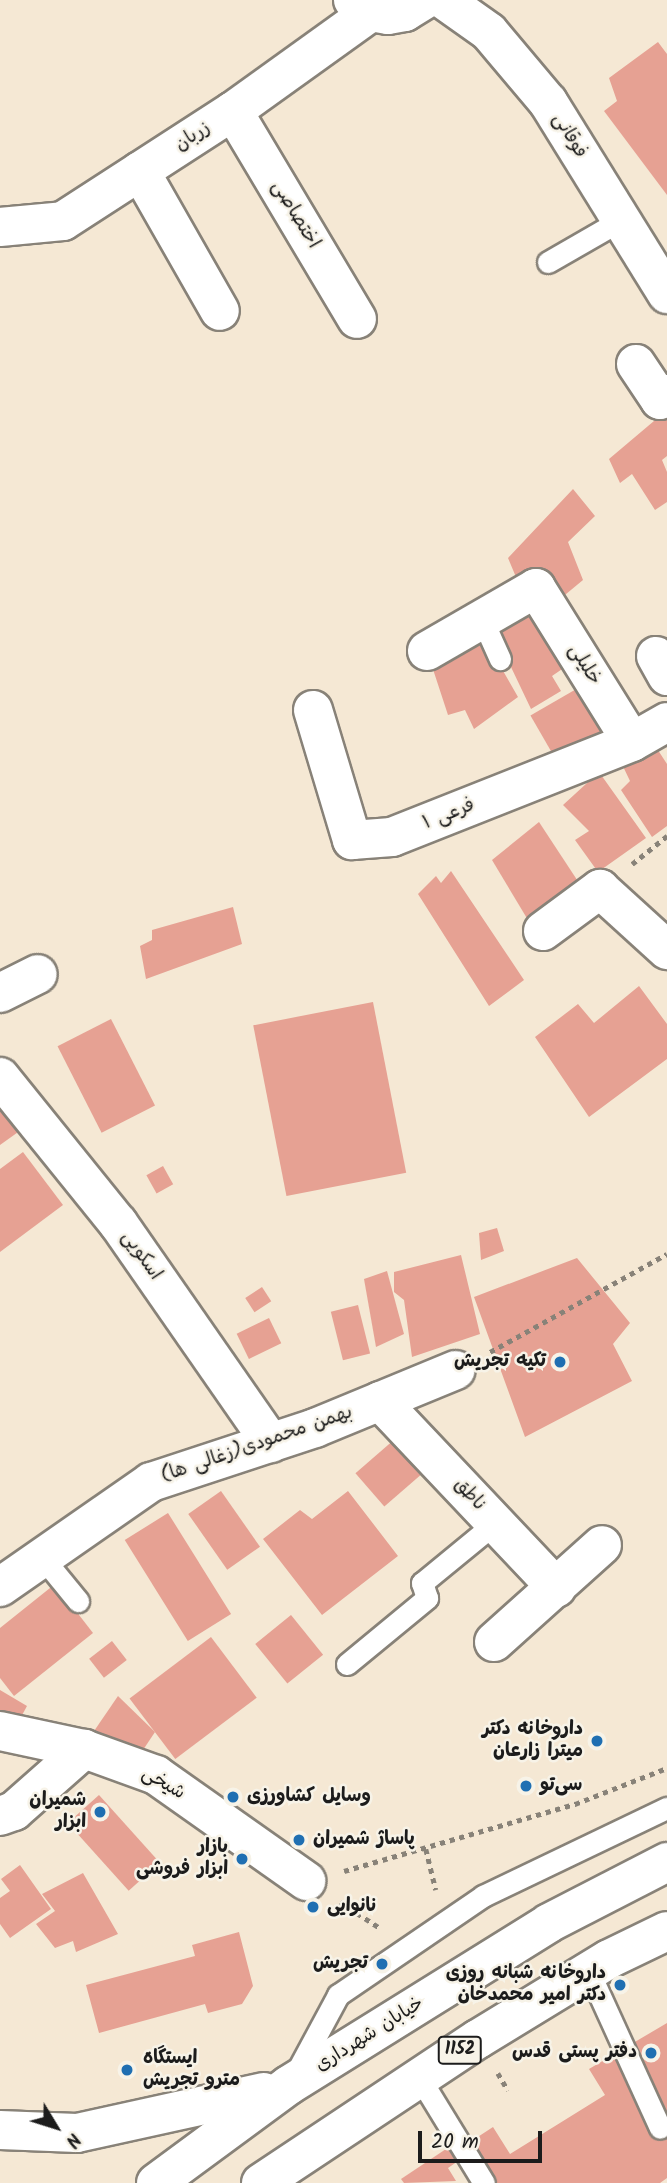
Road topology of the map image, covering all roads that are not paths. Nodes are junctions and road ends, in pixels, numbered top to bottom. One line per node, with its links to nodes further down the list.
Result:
1 (424, 0): 3 (street)
2 (444, 0): 6 (street, فوقانی)
3 (362, 6): 4 (street, زربان)
4 (233, 111): 5 (street, زربان); 11 (street, اختصاصی)
5 (140, 171): 7 (street, زربان); 10 (street)
6 (621, 220): 8 (lane); 9 (street, فوقانی)
7 (0, 227)
8 (548, 262)
9 (662, 278)
10 (220, 311)
11 (357, 319)
12 (636, 364): 13 (street)
13 (667, 394)
14 (482, 619): 15 (street); 16 (lane); 19 (street, خلیلی)
15 (427, 651)
16 (500, 659)
17 (313, 710): 19 (street, فرعی ۱)
18 (667, 722): 19 (street, فرعی ۱)
19 (632, 742)
20 (543, 931): 21 (street)
21 (667, 950)
22 (38, 974): 23 (street)
23 (0, 993)
24 (0, 1077): 27 (street, اسکویی)
25 (456, 1370): 26 (street, بهمن محمودی(زغالی ها))
26 (380, 1401): 27 (street, بهمن محمودی(زغالی ها)); 28 (street, ناطق)
27 (271, 1443): 30 (street, بهمن محمودی(زغالی ها))
28 (495, 1522): 32 (street, ناطق); 35 (lane)
29 (603, 1545): 32 (street)
30 (42, 1557): 31 (street, بهمن محمودی(زغالی ها)); 33 (lane)
31 (0, 1587)
32 (557, 1588): 34 (street)
33 (78, 1601)
34 (494, 1642)
35 (347, 1664)
36 (0, 1731): 37 (street, شیخی)
37 (84, 1748): 39 (street); 41 (street, شیخی)
38 (667, 1808): 45 (lane)
39 (0, 1816)
40 (667, 1862): 45 (street, خیابان شهرداری)
41 (306, 1881)
42 (667, 1931): 43 (street, 1152)
43 (589, 1972): 44 (street, 1152); 46 (lane)
44 (419, 2077): 49 (street, 1152); 50 (lane)
45 (289, 2085): 47 (street); 48 (street, خیابان شهرداری)
46 (660, 2128)
47 (0, 2130)
48 (168, 2173)
49 (261, 2183)
50 (484, 2183)

